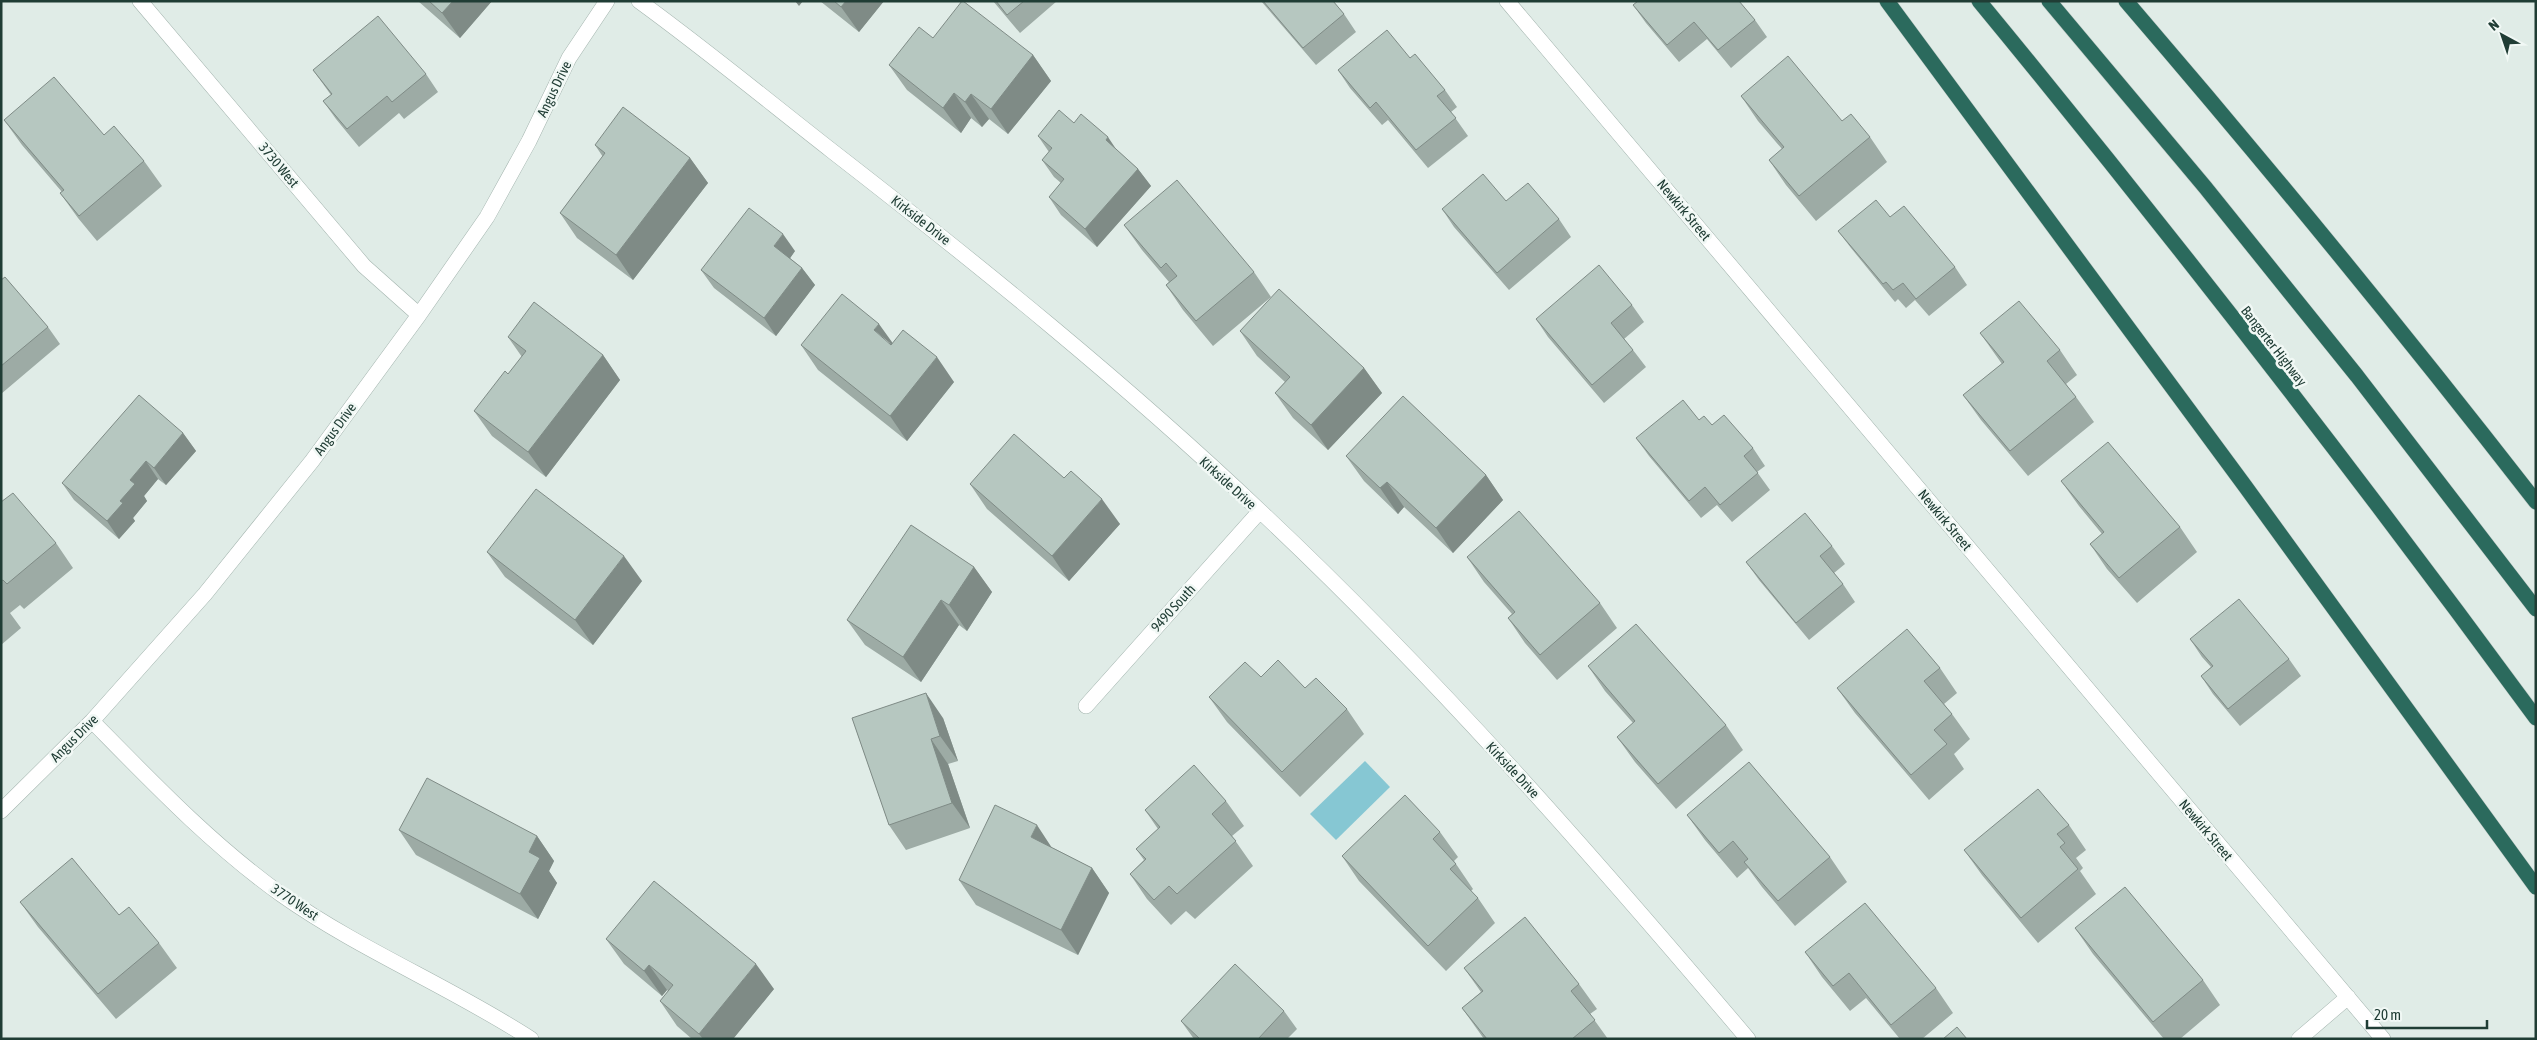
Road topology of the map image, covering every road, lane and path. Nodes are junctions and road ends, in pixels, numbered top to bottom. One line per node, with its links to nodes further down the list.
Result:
1 (607, 1): 9 (street, Angus Drive)
2 (639, 1): 11 (street, Kirkside Drive)
3 (1507, 1): 18 (street, Newkirk Street)
4 (1886, 1): 17 (highway)
5 (1979, 1): 14 (highway, Bangerter Highway)
6 (2049, 1): 12 (highway)
7 (2126, 1): 10 (highway)
8 (143, 5): 9 (street, 3730 West)
9 (419, 315): 15 (street, Angus Drive)
10 (2536, 502)
11 (1260, 510): 13 (street, 9490 South); 20 (street, Kirkside Drive)
12 (2536, 609)
13 (1086, 706)
14 (2536, 718)
15 (92, 720): 16 (street, Angus Drive); 19 (street, 3770 West)
16 (1, 811)
17 (2536, 887)
18 (2348, 997): 21 (street); 22 (street, Newkirk Street)
19 (531, 1039)
20 (1748, 1039)
21 (2299, 1039)
22 (2383, 1039)

